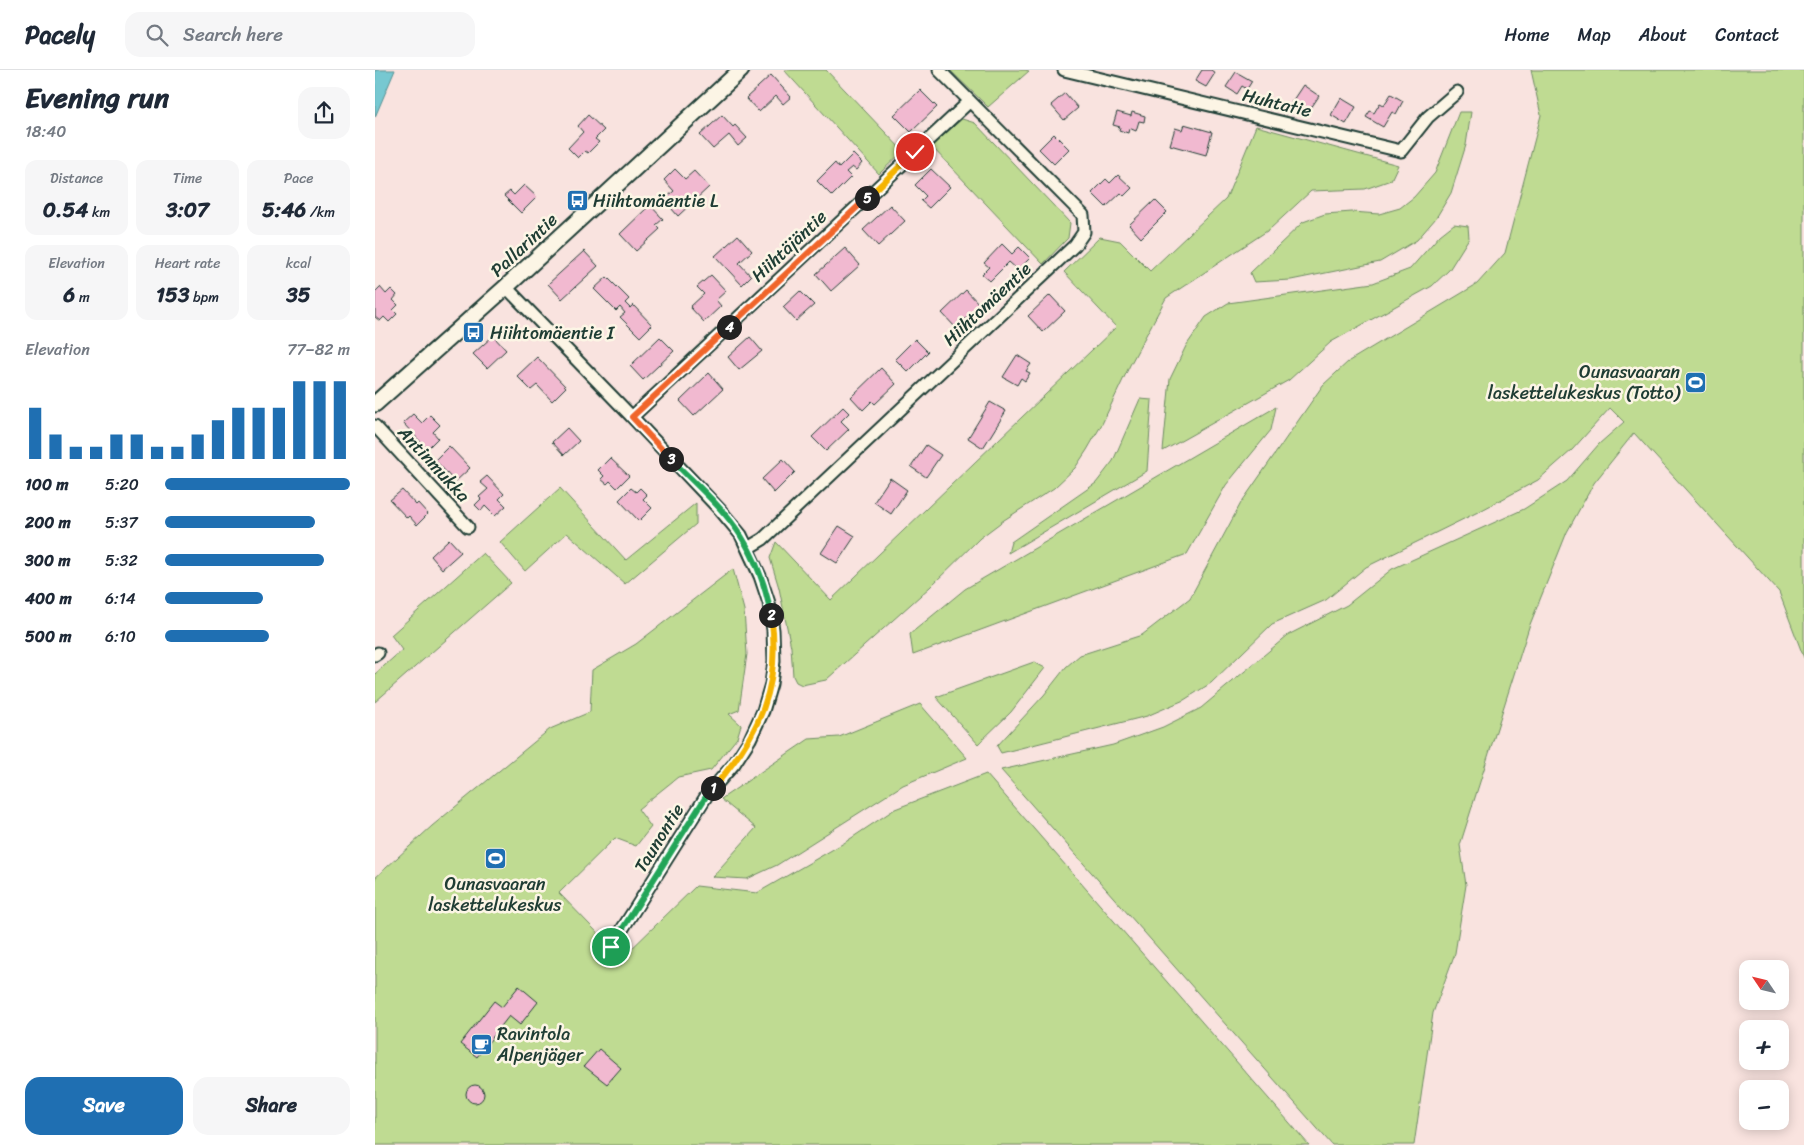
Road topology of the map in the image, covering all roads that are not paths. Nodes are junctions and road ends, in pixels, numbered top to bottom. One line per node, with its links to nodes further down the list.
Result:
1 (741, 70): 6 (street, Pallarintie)
2 (939, 70): 5 (street, Hiihtomäentie)
3 (1064, 70): 4 (street, Huhtatie)
4 (1457, 92)
5 (970, 101): 8 (street, Hiihtäjäntie); 11 (street, Hiihtomäentie)
6 (506, 287): 7 (street, Pallarintie); 8 (street, Taunontie)
7 (375, 404)
8 (632, 417): 11 (street, Taunontie)
9 (375, 426): 10 (street, Antinmukka)
10 (468, 527)
11 (748, 548): 12 (street, Taunontie)
12 (611, 947)

